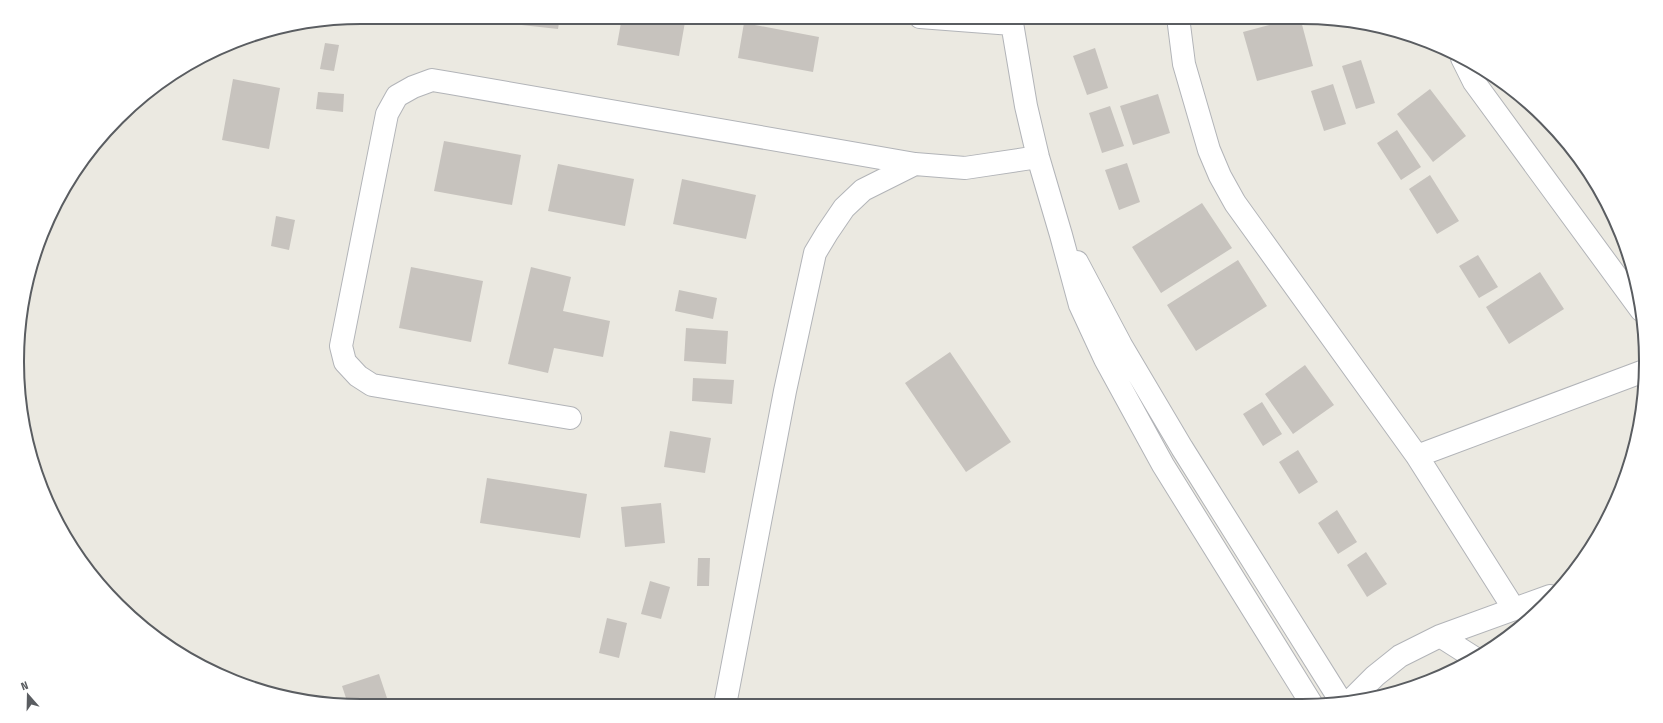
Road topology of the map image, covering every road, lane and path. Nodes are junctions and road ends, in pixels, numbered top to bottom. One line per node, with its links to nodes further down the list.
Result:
1 (1013, 24): 4 (street)
2 (1179, 24): 10 (street)
3 (1467, 67): 7 (street)
4 (1038, 157): 5 (street); 6 (street)
5 (915, 164): 9 (street); 17 (street)
6 (1061, 235): 16 (street); 18 (street)
7 (1634, 301)
8 (1638, 373): 10 (street)
9 (570, 418)
10 (1417, 456): 12 (street)
11 (1541, 599): 12 (street)
12 (1514, 609): 13 (street)
13 (1440, 636): 14 (street); 15 (street)
14 (1469, 654)
15 (1356, 694)
16 (1338, 697)
17 (726, 699)
18 (1309, 699)

